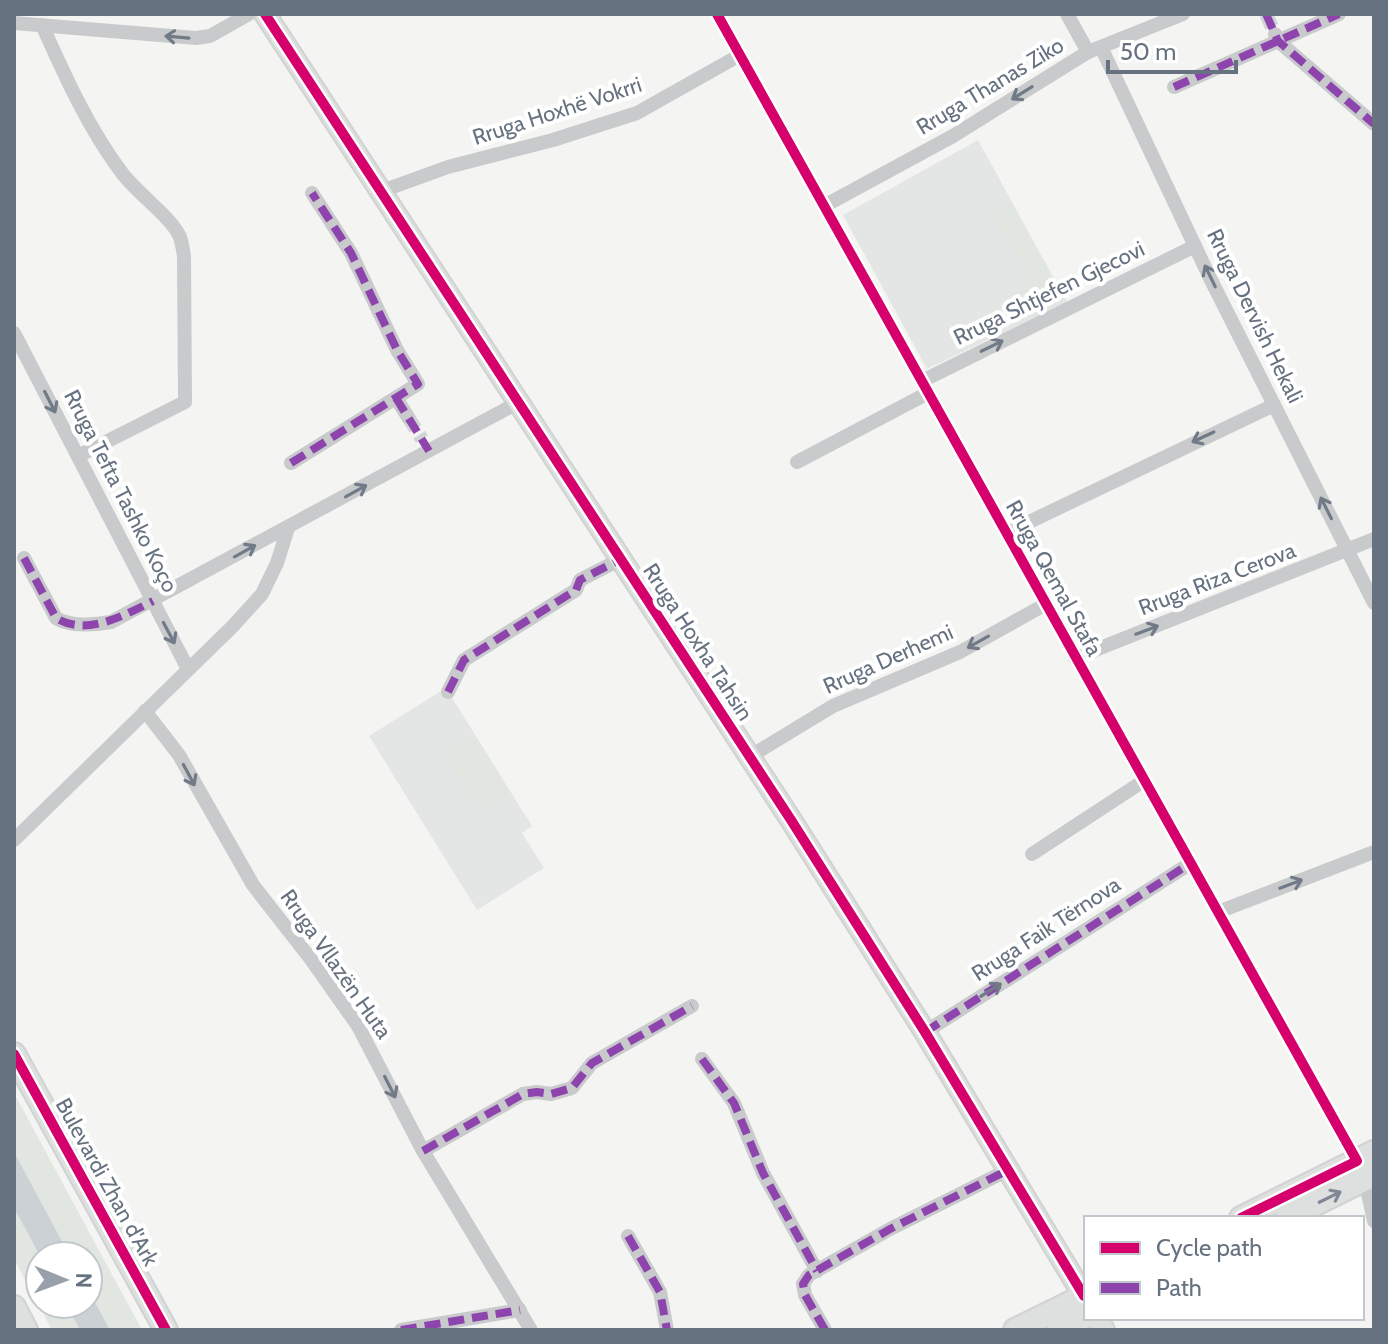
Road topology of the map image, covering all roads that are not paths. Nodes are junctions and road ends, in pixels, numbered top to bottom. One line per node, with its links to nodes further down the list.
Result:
1 (249, 14): 8 (street, one-way to 8)
2 (265, 14): 14 (main road, Rruga Hoxha Tahsin)
3 (717, 14): 11 (street, Rruga Qemal Stafa)
4 (1067, 14): 10 (street, Rruga Dervish Hekali)
5 (1183, 14): 10 (street, Rruga Thanas Ziko)
6 (1339, 14): 9 (street)
7 (14, 23): 8 (street)
8 (42, 25): 24 (street)
9 (1277, 38): 12 (street); 13 (street)
10 (1094, 49): 16 (street, Rruga Thanas Ziko, one-way to 16); 17 (street, Rruga Dervish Hekali)
11 (740, 55): 14 (street, Rruga Hoxhë Vokrri); 16 (street, Rruga Qemal Stafa)
12 (1174, 87)
13 (1374, 124)
14 (379, 192): 21 (main road, Rruga Hoxha Tahsin)
15 (312, 193): 20 (street)
16 (824, 206): 19 (street, Rruga Qemal Stafa)
17 (1195, 246): 19 (street, Rruga Shtjefen Gjecovi, one-way to 17); 22 (street, Rruga Dervish Hekali, one-way to 17)
18 (14, 333): 24 (street, Rruga Tefta Tashko Koço, one-way to 24)
19 (925, 387): 25 (street, Rruga Shtjefen Gjecovi); 28 (street, Rruga Qemal Stafa)
20 (396, 398): 23 (street); 26 (street)
21 (519, 402): 27 (street, one-way to 21); 32 (main road, Rruga Hoxha Tahsin)
22 (1274, 405): 28 (street, one-way to 28); 30 (street, Rruga Dervish Hekali, one-way to 22)
23 (408, 417)
24 (78, 456): 33 (street, Rruga Tefta Tashko Koço)
25 (797, 462)
26 (291, 463)
27 (288, 528): 33 (street, one-way to 27); 37 (street)
28 (1006, 533): 35 (street, Rruga Qemal Stafa)
29 (1374, 539): 30 (street, Rruga Riza Cerova)
30 (1348, 552): 34 (street, Rruga Dervish Hekali); 36 (street, Rruga Riza Cerova, one-way to 30)
31 (24, 558): 33 (street)
32 (621, 559): 38 (street); 40 (main road, Rruga Hoxha Tahsin)
33 (153, 601): 37 (street, Rruga Tefta Tashko Koço, one-way to 37)
34 (1374, 603)
35 (1046, 604): 36 (street, Rruga Qemal Stafa); 40 (street, Rruga Derhemi, one-way to 40)
36 (1075, 658): 41 (street, Rruga Qemal Stafa)
37 (188, 669): 39 (street)
38 (448, 692)
39 (145, 711): 42 (street); 51 (street, Rruga Vllazën Huta, one-way to 51)
40 (749, 757): 48 (main road, Rruga Hoxha Tahsin)
41 (1145, 780): 44 (street); 45 (street, Rruga Qemal Stafa)
42 (14, 840)
43 (1374, 852): 46 (street, one-way to 43)
44 (1032, 854)
45 (1191, 863): 46 (street, Rruga Qemal Stafa); 48 (street, Rruga Faik Tërnova, one-way to 45)
46 (1218, 912): 52 (street, Rruga Qemal Stafa)
47 (692, 1006): 51 (street)
48 (925, 1032): 53 (main road, Rruga Hoxha Tahsin)
49 (14, 1054): 63 (main road, Bulevardi Zhan d'Ark)
50 (702, 1059): 58 (street)
51 (423, 1151): 62 (street, Rruga Vllazën Huta)
52 (1368, 1167): 54 (main road); 55 (main road, one-way to 52); 56 (street, Rruga Qemal Stafa)
53 (1008, 1170): 58 (street); 59 (main road, Rruga Hoxha Tahsin)
54 (1246, 1216)
55 (1290, 1216)
56 (1374, 1221)
57 (628, 1236): 66 (street)
58 (817, 1271): 67 (street)
59 (1084, 1299)
60 (1084, 1301): 68 (main road)
61 (1084, 1302): 69 (main road)
62 (520, 1310): 64 (street); 65 (street, Rruga Vllazën Huta)
63 (166, 1330)
64 (401, 1330)
65 (531, 1330)
66 (667, 1330)
67 (825, 1330)
68 (1015, 1330)
69 (1059, 1330)

